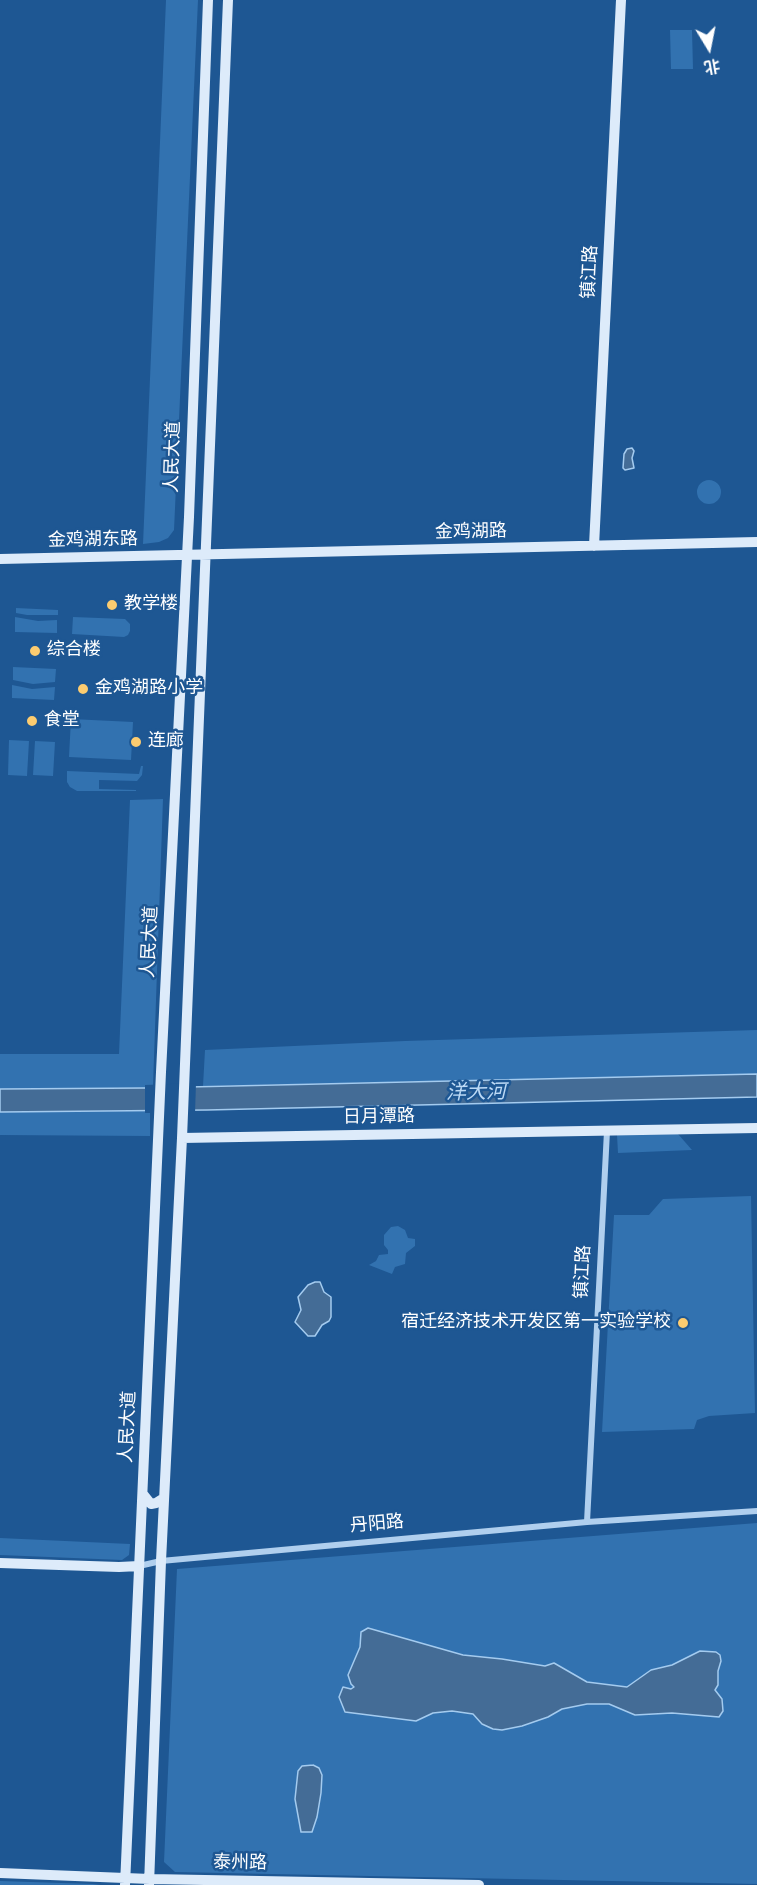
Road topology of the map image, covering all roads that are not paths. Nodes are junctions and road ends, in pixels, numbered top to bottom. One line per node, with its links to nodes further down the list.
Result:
1 (208, 0): 4 (main road, 人民大道)
2 (228, 0): 5 (main road, 人民大道)
3 (621, 0): 7 (main road, 镇江路)
4 (190, 490): 5 (main road); 8 (main road, 人民大道)
5 (208, 491): 9 (main road, 人民大道)
6 (757, 542): 7 (main road, 金鸡湖路)
7 (594, 546): 9 (main road, 金鸡湖路)
8 (187, 555): 9 (main road, 金鸡湖路); 10 (main road, 金鸡湖东路); 11 (main road, 人民大道)
9 (205, 555): 12 (main road, 人民大道)
10 (0, 559)
11 (184, 612): 12 (main road); 16 (main road, 人民大道)
12 (202, 612): 15 (main road, 人民大道)
13 (757, 1128): 14 (main road, 日月潭路)
14 (608, 1131): 15 (main road, 日月潭路); 19 (street, 镇江路)
15 (182, 1138): 17 (main road, 人民大道)
16 (143, 1494): 17 (main road); 22 (main road, 人民大道)
17 (164, 1497): 20 (main road, 人民大道)
18 (757, 1510): 19 (street, 丹阳路)
19 (587, 1522): 20 (street, 丹阳路)
20 (161, 1561): 22 (street, 丹阳路); 25 (main road, 人民大道)
21 (0, 1563): 22 (main road, 丹阳路)
22 (139, 1566): 24 (main road, 人民大道)
23 (0, 1873): 24 (main road, 泰州路)
24 (125, 1881): 25 (main road, 泰州路)
25 (150, 1882): 26 (main road, 泰州路)
26 (479, 1885)

